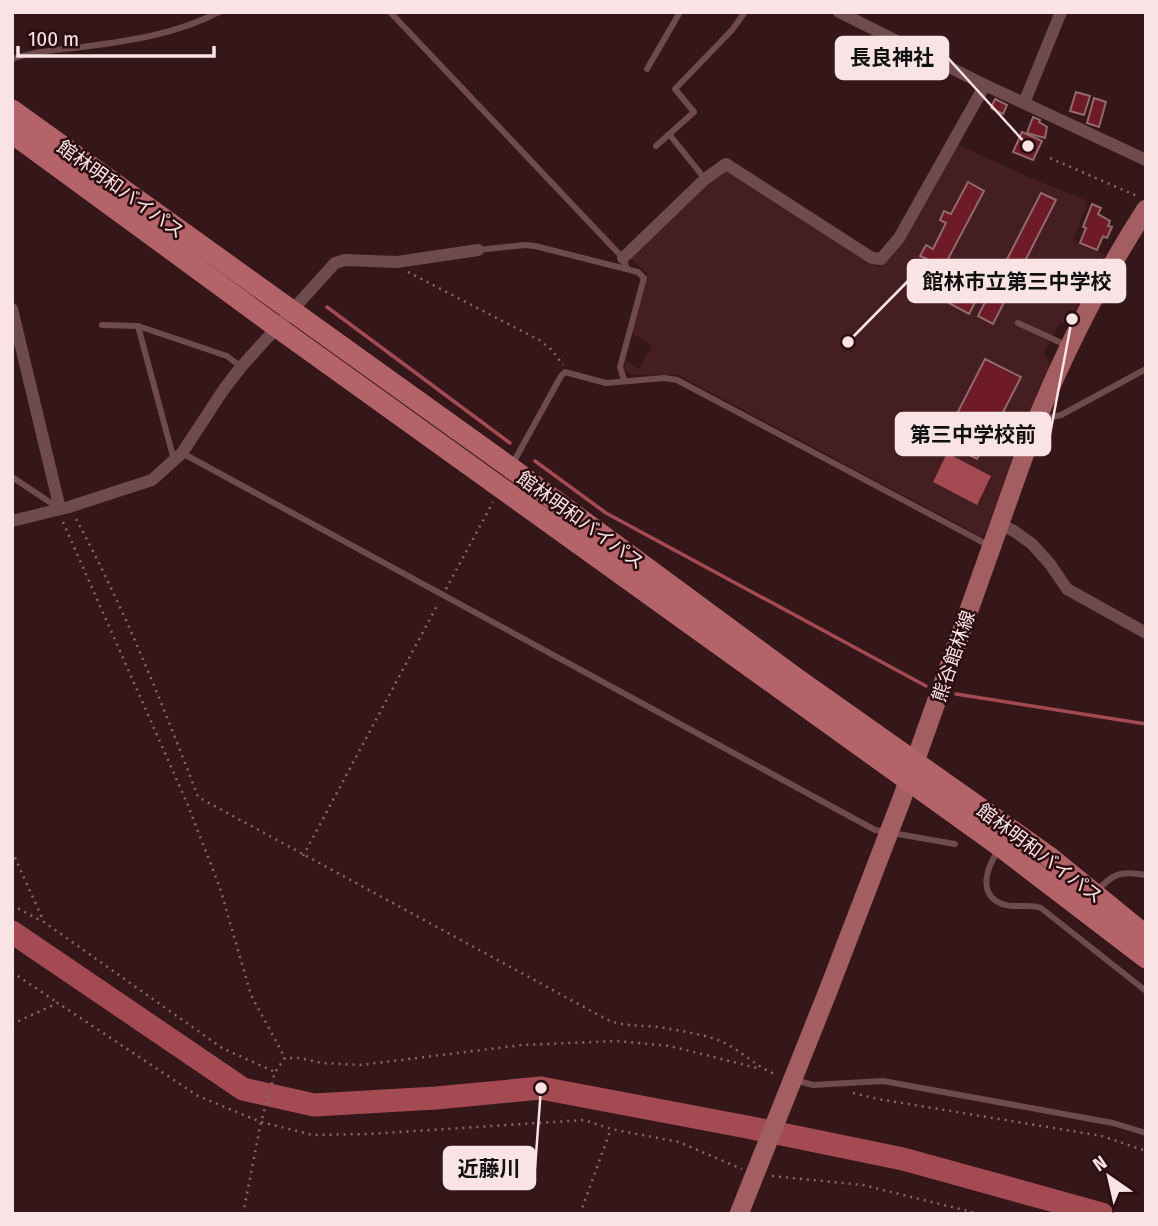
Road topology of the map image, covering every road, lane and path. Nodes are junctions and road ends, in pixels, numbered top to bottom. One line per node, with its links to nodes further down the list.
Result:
1 (219, 12): 7 (lane)
2 (390, 12): 22 (lane)
3 (680, 12): 8 (lane)
4 (745, 12): 13 (lane)
5 (839, 12): 9 (street)
6 (1061, 12): 10 (street)
7 (12, 60)
8 (647, 69)
9 (985, 85): 10 (street); 17 (street)
10 (1024, 103): 16 (street)
11 (12, 110): 24 (highway, 館林明和バイパス)
12 (12, 133): 24 (highway, 館林明和バイパス)
13 (669, 134): 14 (lane); 17 (lane)
14 (656, 146)
15 (1050, 158): 18 (path)
16 (1146, 160)
17 (705, 179): 22 (street)
18 (1146, 200)
19 (1146, 209): 28 (main road, 熊谷館林線)
20 (478, 250): 21 (street); 22 (lane)
21 (397, 262): 24 (street); 31 (path)
22 (625, 263): 32 (lane)
23 (12, 309): 37 (street)
24 (284, 319): 29 (street); 36 (highway, 館林明和バイパス)
25 (1018, 323): 28 (lane)
26 (102, 325): 27 (lane)
27 (138, 326): 29 (lane); 34 (lane)
28 (1068, 346): 33 (main road, 熊谷館林線)
29 (241, 367): 34 (street)
30 (1146, 369): 33 (lane)
31 (565, 372): 32 (lane); 36 (lane)
32 (624, 380): 40 (lane)
33 (1037, 419): 39 (main road, 熊谷館林線)
34 (178, 456): 37 (street); 41 (lane)
35 (12, 477): 37 (lane)
36 (506, 477): 41 (path); 43 (highway, 館林明和バイパス)
37 (64, 508): 38 (street); 48 (path); 59 (path)
38 (12, 521)
39 (999, 524): 40 (main road, 熊谷館林線); 42 (street)
40 (992, 546): 43 (main road, 熊谷館林線)
41 (443, 595): 44 (lane); 48 (path)
42 (1146, 633)
43 (911, 770): 44 (main road, 熊谷館林線); 46 (highway, 館林明和バイパス); 50 (highway, 館林明和バイパス)
44 (889, 833): 45 (lane); 62 (main road, 熊谷館林線)
45 (955, 844)
46 (1002, 847): 54 (highway, 館林明和バイパス); 56 (lane)
47 (12, 851): 52 (path)
48 (303, 856): 60 (path)
49 (1146, 875): 50 (lane)
50 (1095, 892): 53 (highway, 館林明和バイパス)
51 (12, 905): 52 (path)
52 (44, 922): 61 (path)
53 (1146, 936)
54 (1146, 958)
55 (12, 972): 57 (path)
56 (1146, 991)
57 (58, 1003): 58 (path); 64 (path)
58 (12, 1024)
59 (285, 1058): 60 (path); 61 (path)
60 (765, 1070): 62 (path)
61 (275, 1072): 64 (path)
62 (793, 1080): 63 (lane); 68 (main road, 熊谷館林線)
63 (827, 1084): 66 (lane); 67 (path)
64 (262, 1119): 65 (path); 69 (path)
65 (611, 1129): 68 (path); 70 (path)
66 (1146, 1133)
67 (1146, 1151)
68 (759, 1162): 71 (main road); 72 (path)
69 (243, 1214)
70 (580, 1214)
71 (738, 1214)
72 (980, 1214)

